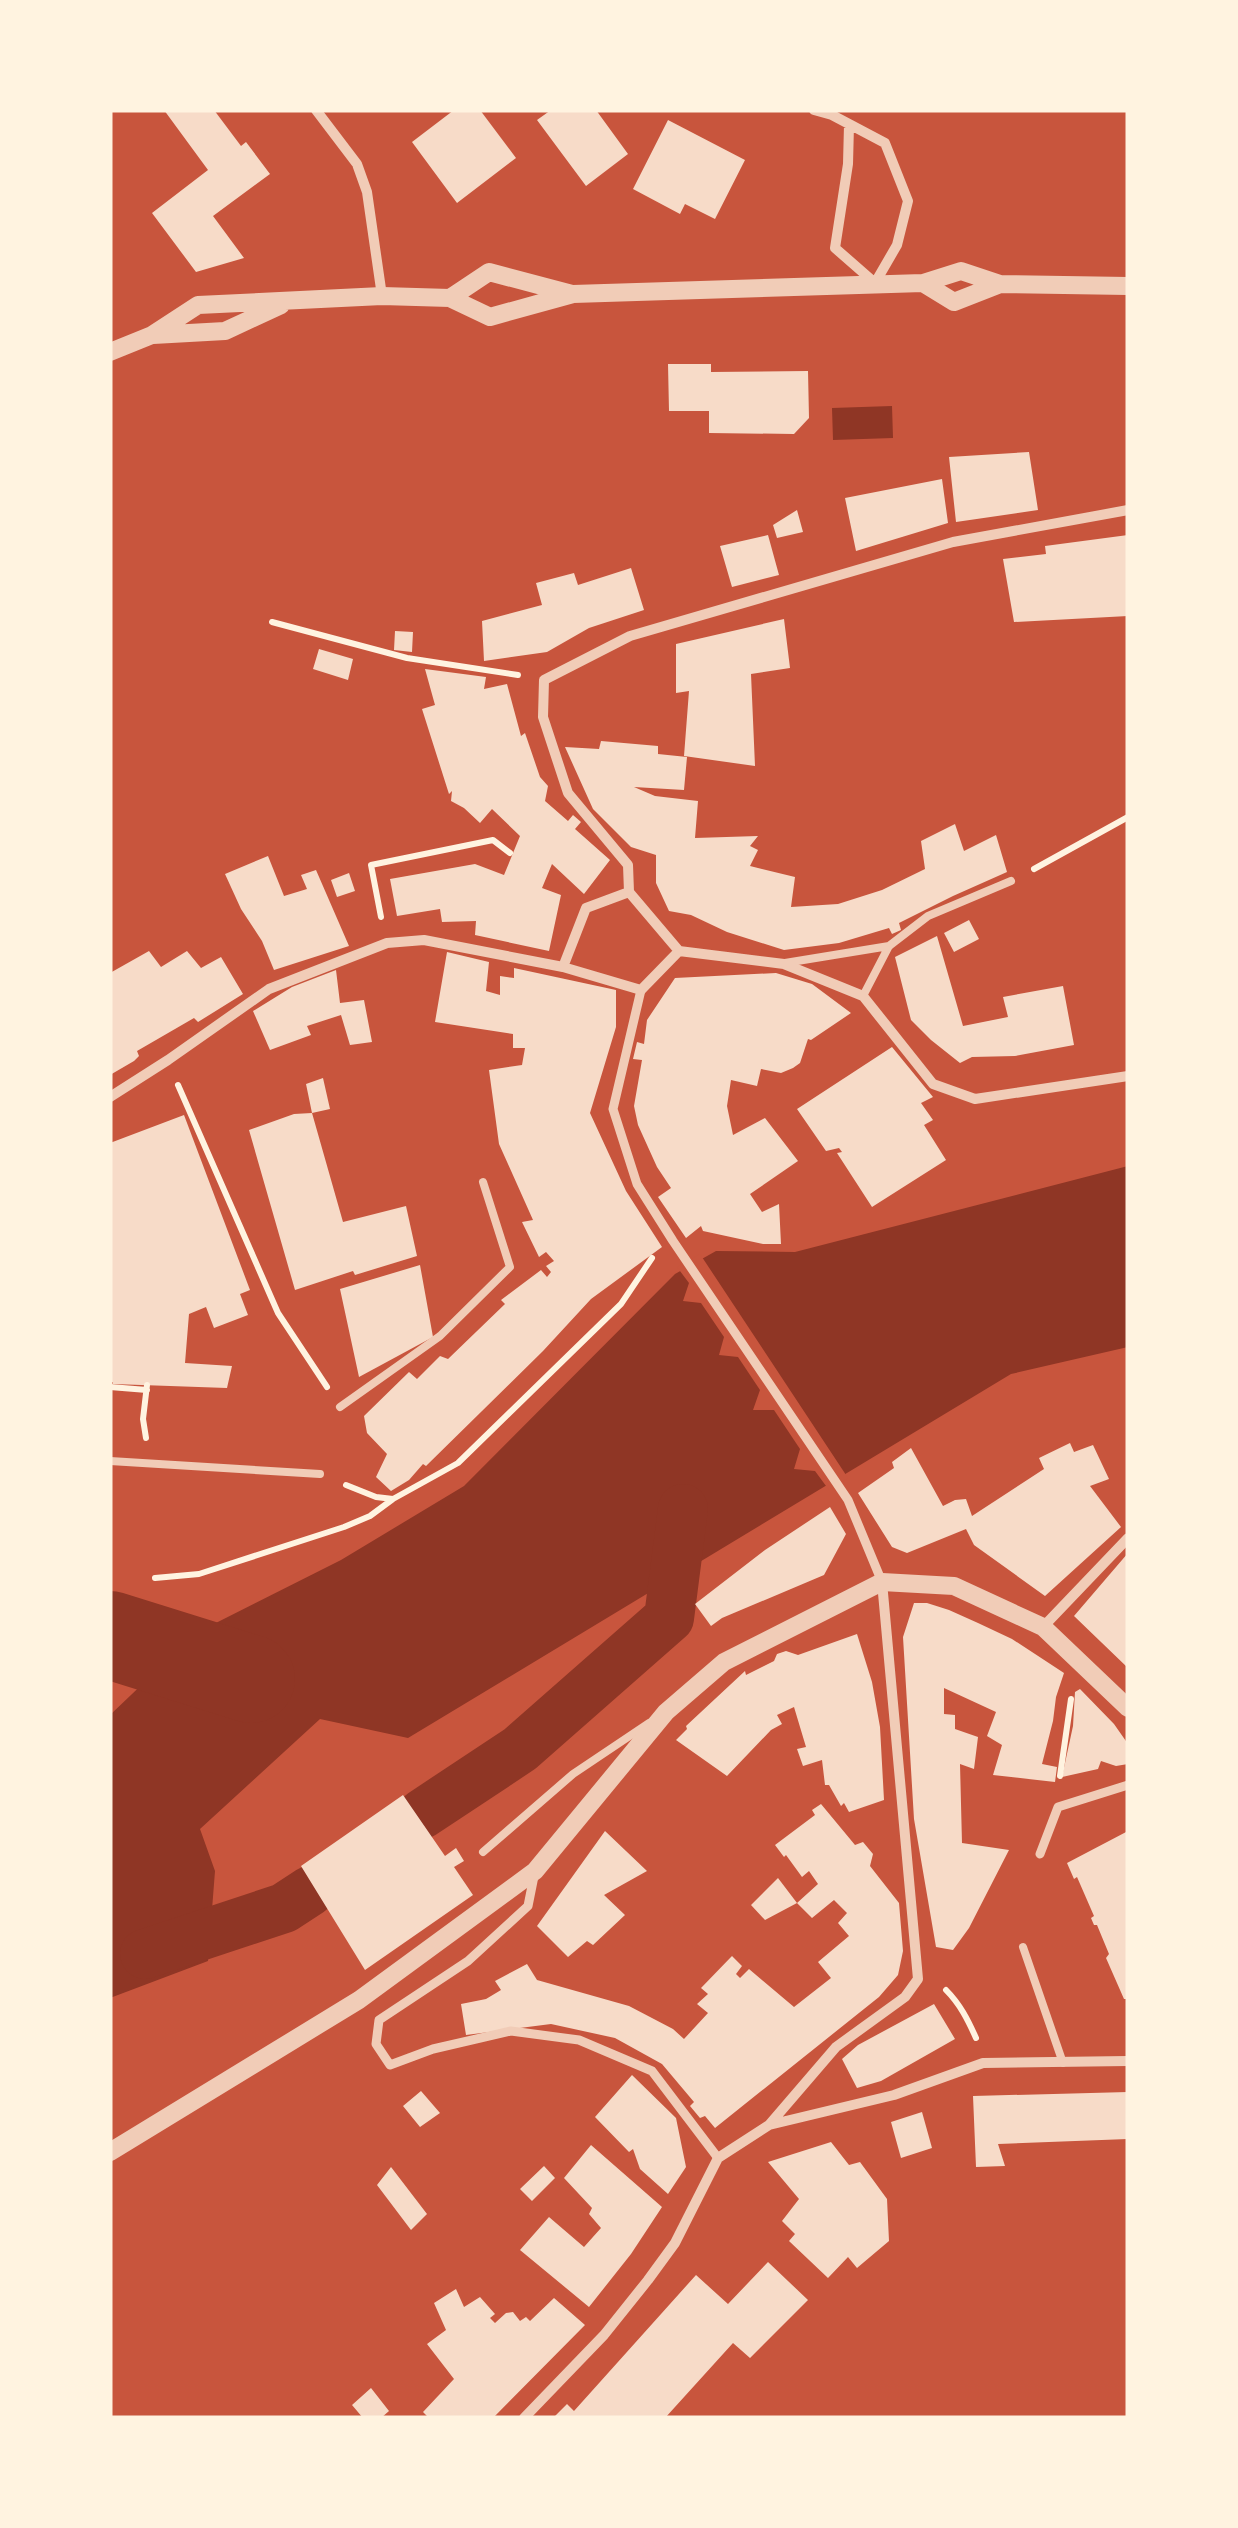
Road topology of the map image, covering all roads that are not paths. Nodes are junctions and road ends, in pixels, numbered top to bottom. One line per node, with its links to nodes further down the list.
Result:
1 (316, 110): 9 (street)
2 (814, 110): 3 (street)
3 (849, 124): 4 (street); 4 (street)
4 (875, 283): 5 (street); 8 (street)
5 (923, 283): 6 (street); 6 (street)
6 (1000, 284): 7 (street)
7 (1128, 286)
8 (573, 294): 10 (street); 10 (street)
9 (382, 296): 10 (street); 11 (street)
10 (450, 298)
11 (290, 301): 12 (street); 12 (street)
12 (152, 335): 13 (street)
13 (110, 352)
14 (1128, 510): 16 (street)
15 (1011, 882): 17 (lane)
16 (629, 892): 18 (street); 20 (street)
17 (889, 946): 19 (lane); 22 (lane)
18 (679, 952): 19 (street); 21 (street)
19 (784, 964): 22 (street)
20 (564, 967): 21 (street); 24 (street)
21 (641, 990): 30 (street)
22 (863, 996): 23 (street)
23 (1128, 1076)
24 (110, 1097)
25 (483, 1182): 26 (lane)
26 (340, 1407)
27 (110, 1460): 28 (lane)
28 (320, 1474)
29 (1128, 1538): 31 (street)
30 (882, 1582): 31 (street); 33 (street); 41 (street)
31 (1043, 1628): 32 (street)
32 (1128, 1708)
33 (666, 1712): 35 (lane); 37 (street)
34 (1128, 1786): 36 (street)
35 (483, 1852)
36 (1040, 1854)
37 (535, 1871): 42 (street); 43 (street)
38 (1023, 1947): 40 (lane)
39 (1128, 2061): 40 (street)
40 (1063, 2063): 41 (street)
41 (769, 2125): 43 (street)
42 (110, 2152)
43 (718, 2158): 44 (street)
44 (524, 2418)

